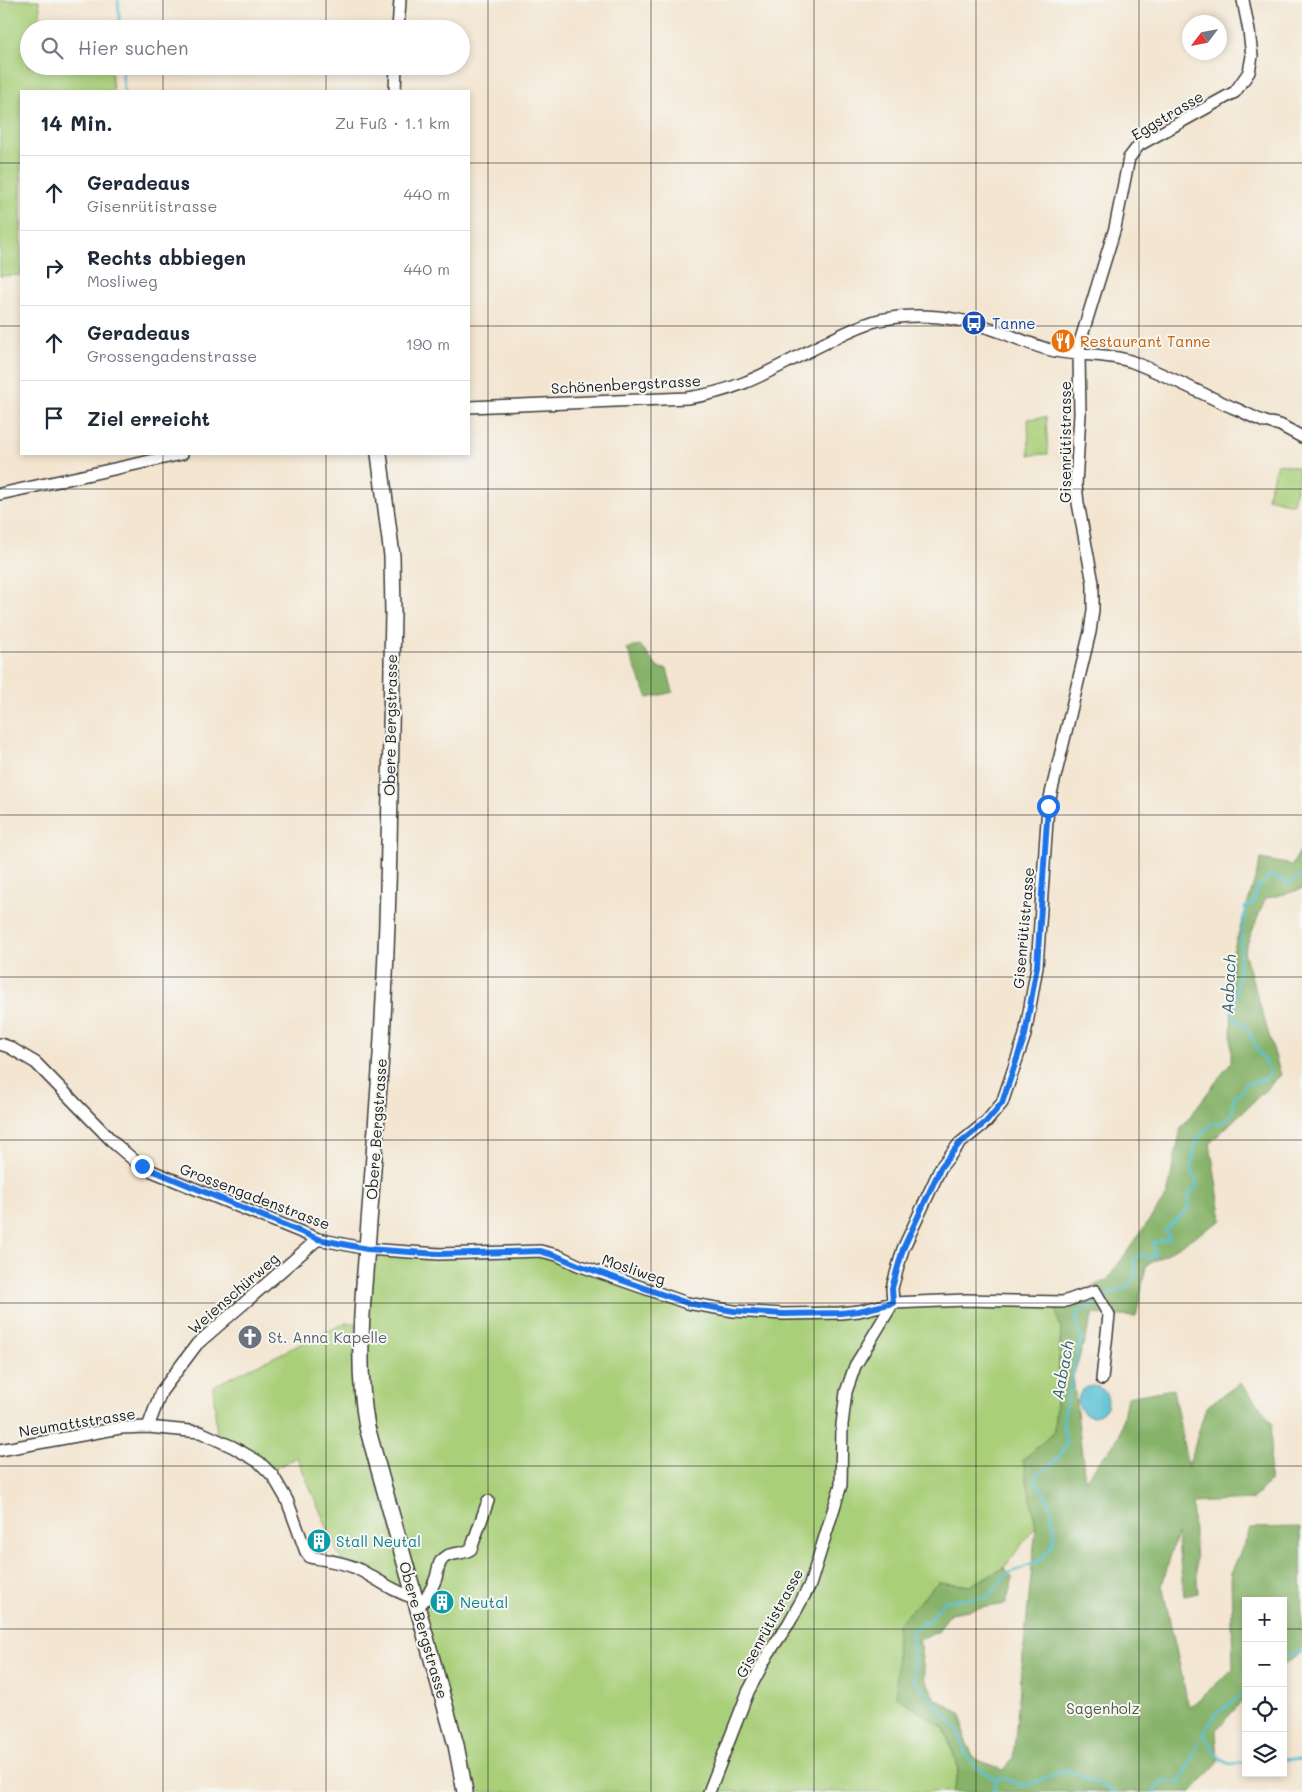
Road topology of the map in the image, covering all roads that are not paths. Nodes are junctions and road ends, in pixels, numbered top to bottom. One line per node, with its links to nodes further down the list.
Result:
1 (400, 0): 3 (street)
2 (1243, 0): 6 (street, Eggstrasse)
3 (399, 20)
4 (396, 75): 5 (street)
5 (395, 90)
6 (1079, 354): 7 (street, Schönenbergstrasse); 8 (street, Schönenbergstrasse); 15 (street, Gisenrütistrasse)
7 (470, 407)
8 (1302, 437)
9 (177, 455): 11 (street)
10 (379, 455): 14 (main road, Obere Bergstrasse)
11 (0, 494)
12 (0, 1044): 13 (street, Grossengadenstrasse)
13 (318, 1239): 14 (street, Grossengadenstrasse); 17 (street, Weienschürweg)
14 (367, 1249): 15 (street, Mosliweg); 20 (main road, Obere Bergstrasse)
15 (893, 1303): 16 (street, Mosliweg); 22 (street, Gisenrütistrasse)
16 (1102, 1379)
17 (148, 1427): 18 (street, Neumattstrasse); 20 (street, Neumattstrasse)
18 (0, 1450)
19 (488, 1501): 20 (street)
20 (416, 1603): 21 (main road, Obere Bergstrasse)
21 (465, 1792)
22 (709, 1792)

